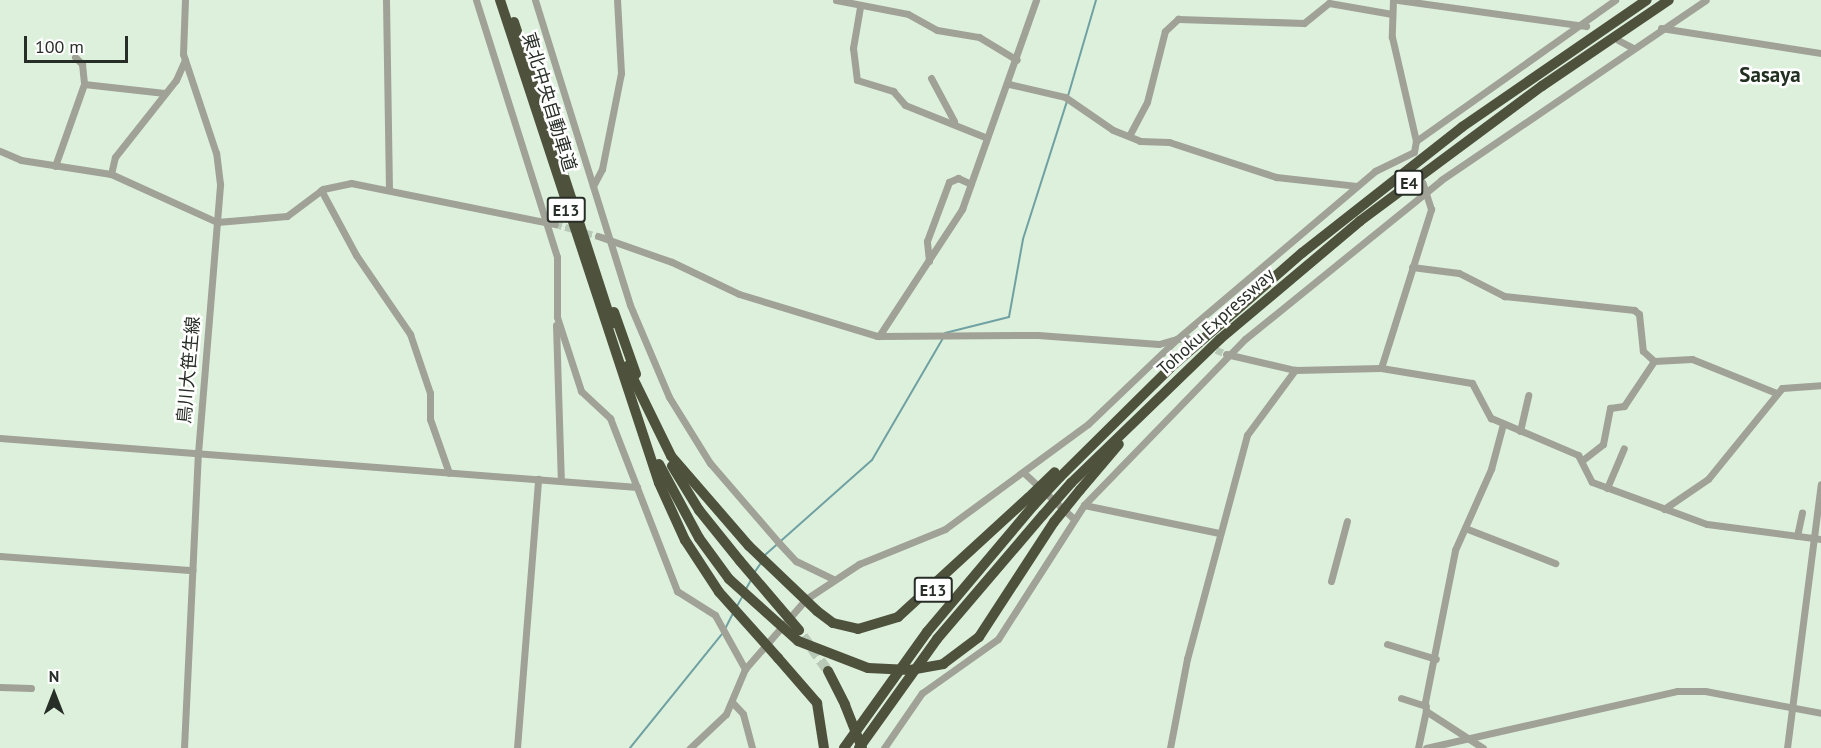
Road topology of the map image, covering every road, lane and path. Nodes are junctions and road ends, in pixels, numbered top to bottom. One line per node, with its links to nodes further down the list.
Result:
1 (185, 0): 24 (street, 鳥川大笹生線)
2 (386, 0): 41 (street)
3 (476, 0): 45 (street)
4 (500, 0): 51 (highway, 東北中央自動車道 / E13)
5 (506, 0): 51 (highway, 東北中央自動車道 / E13)
6 (535, 0): 39 (street)
7 (617, 0): 39 (street)
8 (836, 0): 16 (street)
9 (1036, 0): 25 (street)
10 (1393, 0): 17 (street)
11 (1398, 0): 18 (street)
12 (1615, 0): 18 (street)
13 (1647, 0): 58 (highway, Tohoku Expressway / E4)
14 (1670, 0): 76 (highway, Tohoku Expressway / E4)
15 (1706, 0): 19 (street)
16 (860, 7): 25 (street); 30 (street)
17 (1392, 14): 31 (street); 33 (street)
18 (1582, 24): 33 (street)
19 (1661, 28): 21 (street); 22 (street)
20 (1618, 40): 21 (street)
21 (1630, 47): 43 (street)
22 (1821, 53)
23 (75, 57): 27 (street)
24 (184, 60): 29 (street); 44 (street, 鳥川大笹生線)
25 (1017, 60): 28 (street)
26 (931, 78): 30 (street)
27 (84, 84): 29 (street); 35 (street)
28 (1009, 84): 31 (street); 32 (street)
29 (164, 93): 36 (street)
30 (954, 121): 32 (street)
31 (1129, 136): 40 (street)
32 (987, 138): 38 (street)
33 (1416, 141): 40 (street)
34 (0, 151): 35 (street)
35 (55, 166): 36 (street)
36 (111, 174): 44 (street)
37 (1422, 182): 43 (street)
38 (971, 184): 49 (street); 49 (street)
39 (593, 186): 48 (street)
40 (1357, 186): 55 (street)
41 (389, 189): 42 (street); 45 (street)
42 (321, 190): 44 (street); 71 (street)
43 (1427, 192): 50 (street); 56 (street)
44 (217, 222): 69 (street, 鳥川大笹生線)
45 (546, 222): 46 (street); 52 (street)
46 (555, 224)
47 (598, 236): 48 (street)
48 (609, 240): 53 (street); 92 (street)
49 (929, 261): 53 (street)
50 (1412, 267): 57 (street); 59 (street)
51 (595, 283): 64 (highway, 東北中央自動車道 / E13)
52 (556, 317): 74 (street); 77 (street)
53 (879, 336): 55 (street)
54 (1187, 338): 55 (street)
55 (1177, 339): 72 (street)
56 (1227, 354): 60 (street); 80 (street)
57 (1654, 361): 62 (street); 70 (street)
58 (1170, 368): 79 (highway, E13, bridge)
59 (1381, 369): 60 (street); 65 (street)
60 (1296, 370): 86 (street)
61 (1821, 385): 62 (street)
62 (1776, 393): 81 (street)
63 (1527, 395): 66 (street)
64 (643, 416): 79 (highway, E13, bridge); 94 (highway, E13, bridge); 94 (highway, E13, bridge); 111 (highway, E13, bridge)
65 (1503, 424): 66 (street); 85 (street)
66 (1520, 432): 70 (street)
67 (0, 438): 69 (street)
68 (1624, 448): 78 (street)
69 (198, 453): 71 (street); 91 (street, 鳥川大笹生線)
70 (1584, 459): 78 (street)
71 (449, 472): 73 (street)
72 (1024, 473): 83 (street); 92 (street)
73 (538, 479): 74 (street); 108 (street)
74 (561, 481): 77 (street)
75 (1821, 484): 88 (street)
76 (1075, 486): 94 (highway, E13, bridge); 113 (highway, Tohoku Expressway / E4, bridge)
77 (637, 487): 97 (street)
78 (1607, 488): 81 (street)
79 (1031, 502): 112 (highway)
80 (1084, 505): 83 (street); 86 (street)
81 (1664, 509): 87 (street)
82 (1802, 513): 87 (street)
83 (1073, 518): 114 (street)
84 (1347, 521): 93 (street)
85 (1465, 528): 90 (street); 96 (street)
86 (1219, 532): 115 (street)
87 (1797, 536): 88 (street)
88 (1817, 539): 103 (street)
89 (0, 556): 91 (street)
90 (1555, 562)
91 (192, 570): 107 (street, 鳥川大笹生線)
92 (833, 579): 97 (street)
93 (1331, 581)
94 (800, 636)
95 (1388, 644): 96 (street)
96 (1436, 658): 104 (street)
97 (745, 669): 102 (street)
98 (828, 671): 113 (highway, bridge)
99 (0, 687): 100 (street)
100 (31, 688)
101 (1401, 698): 104 (street)
102 (732, 702): 109 (street); 110 (street)
103 (1792, 707): 105 (street); 106 (street); 119 (street)
104 (1426, 709): 106 (street); 116 (street)
105 (1821, 713)
106 (1469, 737): 117 (street); 118 (street)
107 (184, 748)
108 (517, 748)
109 (690, 748)
110 (752, 748)
111 (824, 748)
112 (844, 748)
113 (861, 748)
114 (884, 748)
115 (1170, 748)
116 (1418, 748)
117 (1426, 748)
118 (1483, 748)
119 (1787, 748)

